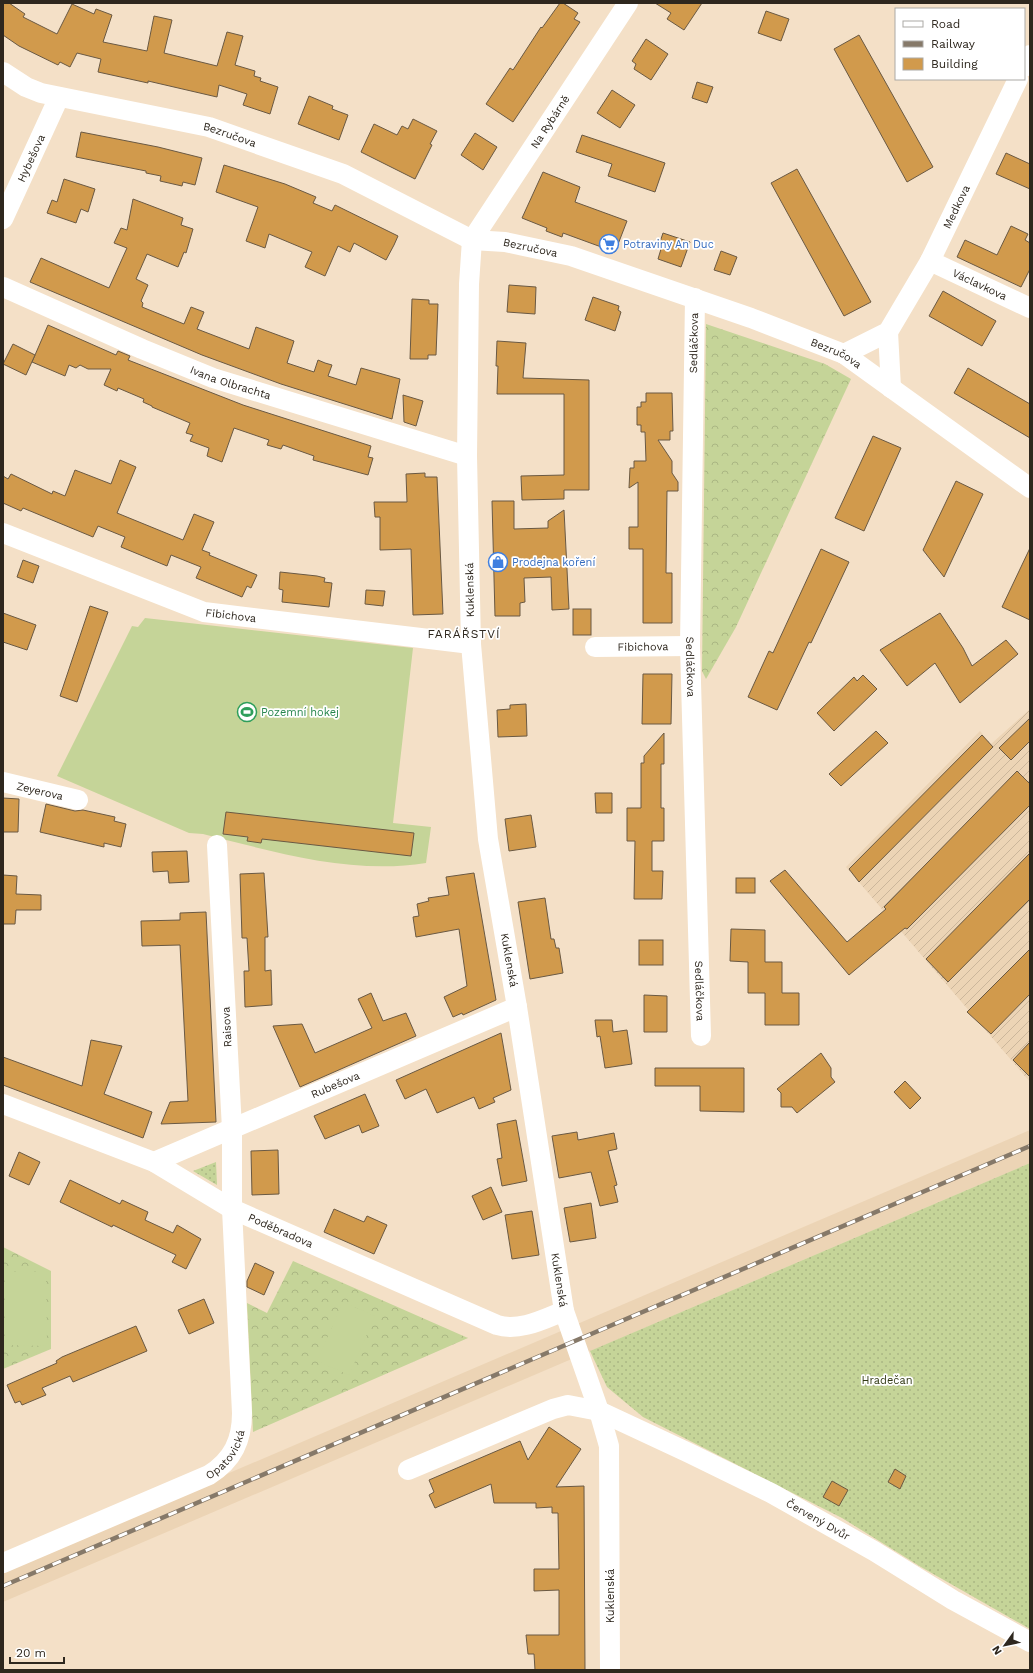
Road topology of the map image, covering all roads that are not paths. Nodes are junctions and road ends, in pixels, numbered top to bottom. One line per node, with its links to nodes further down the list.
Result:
1 (628, 3): 8 (street, Na Rybárně)
2 (1030, 55): 3 (street)
3 (1025, 65)
4 (3, 72): 6 (street, Bezručova)
5 (1018, 80): 9 (street, Medkova)
6 (59, 97): 7 (street, Hybešova); 8 (street, Bezručova)
7 (3, 219)
8 (472, 240): 11 (street, Bezručova); 16 (street, Kuklenská)
9 (930, 261): 12 (street, Václavkova); 13 (street, Medkova)
10 (3, 287): 16 (street, Ivana Olbrachta)
11 (695, 298): 14 (street, Bezručova); 20 (street, Sedláčkova)
12 (1030, 308)
13 (888, 332): 14 (street); 15 (street)
14 (844, 354): 15 (street, Bezručova)
15 (891, 388): 17 (street, Bezručova)
16 (467, 456): 19 (street, Kuklenská)
17 (1030, 488)
18 (3, 533): 19 (street, Fibichova)
19 (471, 644): 25 (street, Kuklenská)
20 (690, 646): 21 (street, Fibichova); 26 (street, Sedláčkova)
21 (595, 647)
22 (3, 782): 23 (street, Zeyerova)
23 (78, 800)
24 (217, 845): 28 (street, Raisova)
25 (517, 1007): 28 (street, Rubešova); 31 (street, Kuklenská)
26 (701, 1036)
27 (3, 1104): 29 (street, Poděbradova)
28 (232, 1130): 29 (street, Rubešova); 30 (street, Raisova)
29 (154, 1162): 30 (street, Poděbradova)
30 (232, 1209): 31 (street, Poděbradova); 34 (street, Opatovická)
31 (564, 1311): 32 (street, Kuklenská)
32 (600, 1411): 33 (street); 35 (street, Červený Dvůr); 36 (street, Kuklenská)
33 (408, 1470)
34 (3, 1563)
35 (1030, 1642)
36 (610, 1670)

